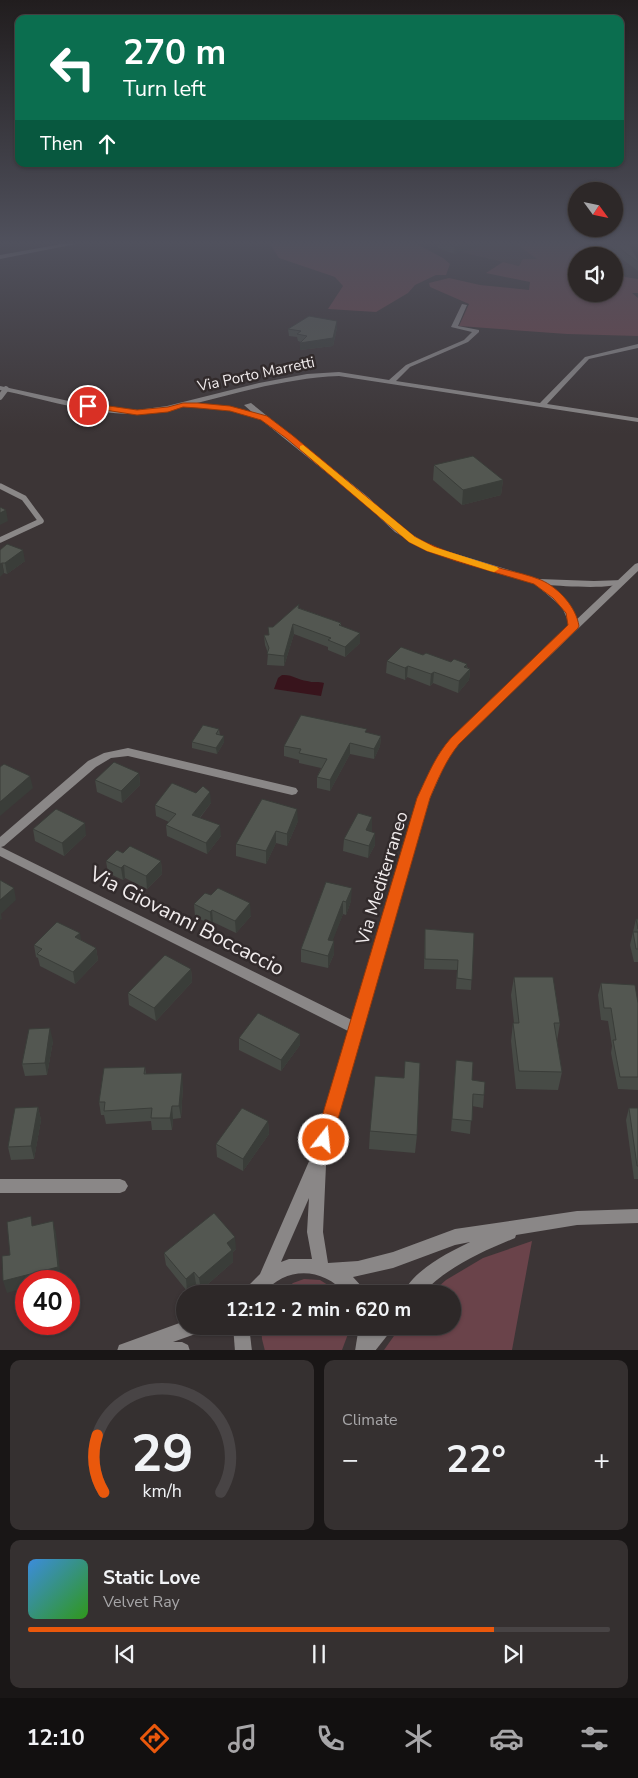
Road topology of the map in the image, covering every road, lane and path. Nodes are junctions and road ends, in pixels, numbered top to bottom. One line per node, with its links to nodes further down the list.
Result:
1 (463, 307): 3 (street)
2 (638, 346): 8 (street)
3 (392, 381): 7 (street, Via Porto Marretti); 8 (street, Via Porto Marretti)
4 (3, 388): 5 (lane); 7 (street, Via Porto Marretti)
5 (0, 397)
6 (248, 404): 9 (street)
7 (183, 405): 9 (street)
8 (542, 405): 10 (street, Via Porto Marretti)
9 (264, 418): 14 (street)
10 (638, 420)
11 (0, 486): 12 (lane)
12 (0, 540)
13 (638, 566): 15 (street, Via Mediterraneo)
14 (538, 582): 15 (street); 16 (street)
15 (620, 582): 16 (street, Via Mediterraneo)
16 (574, 626): 20 (street, Via Mediterraneo)
17 (292, 791): 18 (street)
18 (0, 843)
19 (0, 851): 20 (street, Via Giovanni Boccaccio)
20 (355, 1028): 21 (street, Via Mediterraneo)
21 (318, 1159): 26 (street); 27 (street)
22 (0, 1186): 23 (street)
23 (120, 1186)
24 (638, 1216): 25 (street)
25 (524, 1227): 26 (street); 30 (street)
26 (325, 1268): 27 (street); 29 (street)
27 (266, 1278): 28 (street)
28 (259, 1285)
29 (350, 1285)
30 (419, 1285)
31 (176, 1333): 35 (street)
32 (242, 1335): 37 (street)
33 (366, 1335): 38 (street)
34 (376, 1335): 38 (street)
35 (128, 1350): 36 (street)
36 (182, 1350)
37 (244, 1350)
38 (363, 1350)

